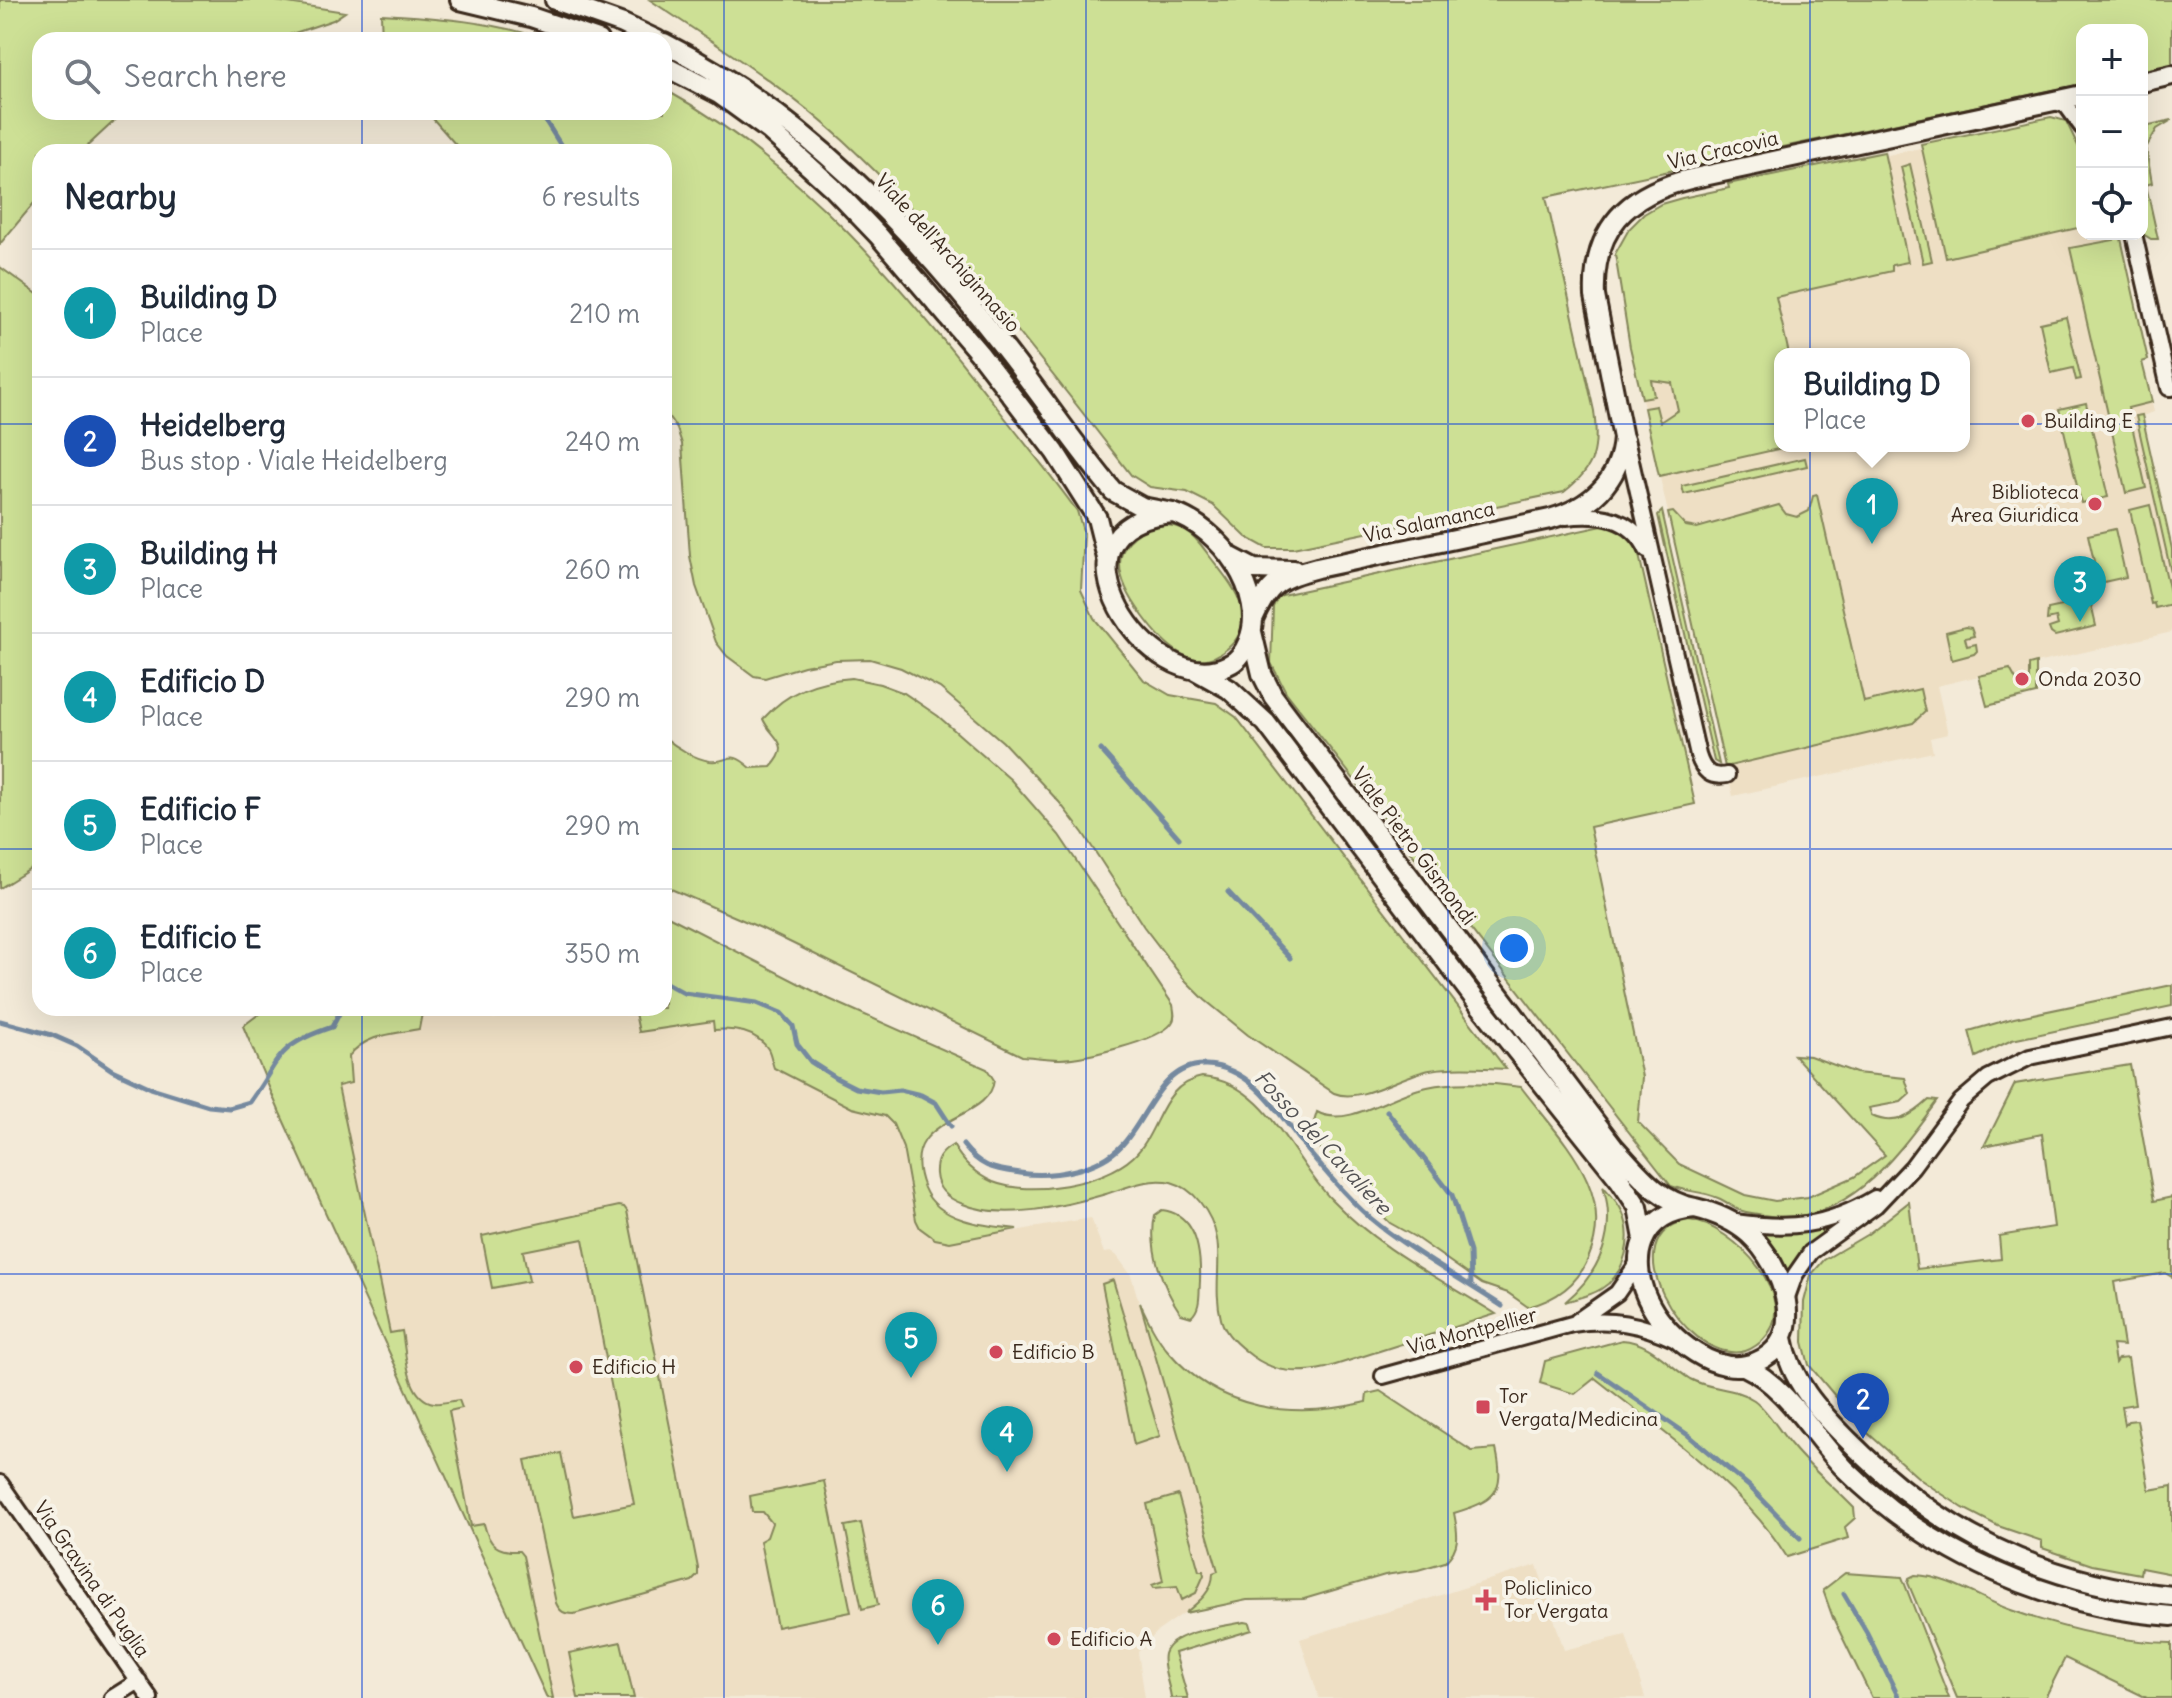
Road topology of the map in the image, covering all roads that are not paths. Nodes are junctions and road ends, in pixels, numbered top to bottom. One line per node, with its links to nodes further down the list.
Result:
1 (460, 0): 3 (street)
2 (555, 0): 4 (street)
3 (575, 32)
4 (639, 32)
5 (672, 48): 15 (street, Viale dell'Archiginnasio)
6 (672, 70): 18 (street, Viale dell'Archiginnasio)
7 (2172, 75): 8 (street)
8 (2148, 84)
9 (2077, 96): 10 (street, Via Cracovia)
10 (2050, 101): 11 (street); 14 (street, Via Cracovia)
11 (2076, 118)
12 (2135, 240): 13 (street)
13 (2172, 388)
14 (1622, 423): 16 (street, Via Cracovia); 20 (street)
15 (1173, 513): 17 (street); 18 (street)
16 (1550, 519): 19 (street, Via Salamanca); 20 (street)
17 (1224, 551): 19 (street); 21 (street)
18 (1108, 562): 22 (street)
19 (1317, 568): 21 (street)
20 (1656, 569): 23 (street)
21 (1252, 625): 22 (street); 26 (street, Viale Pietro Gismondi)
22 (1195, 670): 28 (street)
23 (1727, 775)
24 (2172, 1027): 25 (street)
25 (1889, 1189): 27 (street); 29 (street)
26 (1695, 1208): 27 (street); 28 (street)
27 (1732, 1221): 29 (street)
28 (1642, 1248): 30 (street, Via Montpellier); 32 (street)
29 (1786, 1300): 31 (street)
30 (1572, 1324): 32 (street, Via Montpellier); 34 (street, Via Montpellier)
31 (1783, 1338): 33 (street); 36 (street)
32 (1685, 1344): 33 (street)
33 (1744, 1366): 37 (street)
34 (1383, 1376)
35 (0, 1483): 38 (street, Via Gravina di Puglia)
36 (2172, 1596)
37 (2172, 1616)
38 (139, 1681): 39 (street); 40 (street, Via Gravina di Puglia)
39 (112, 1698)
40 (150, 1698)

